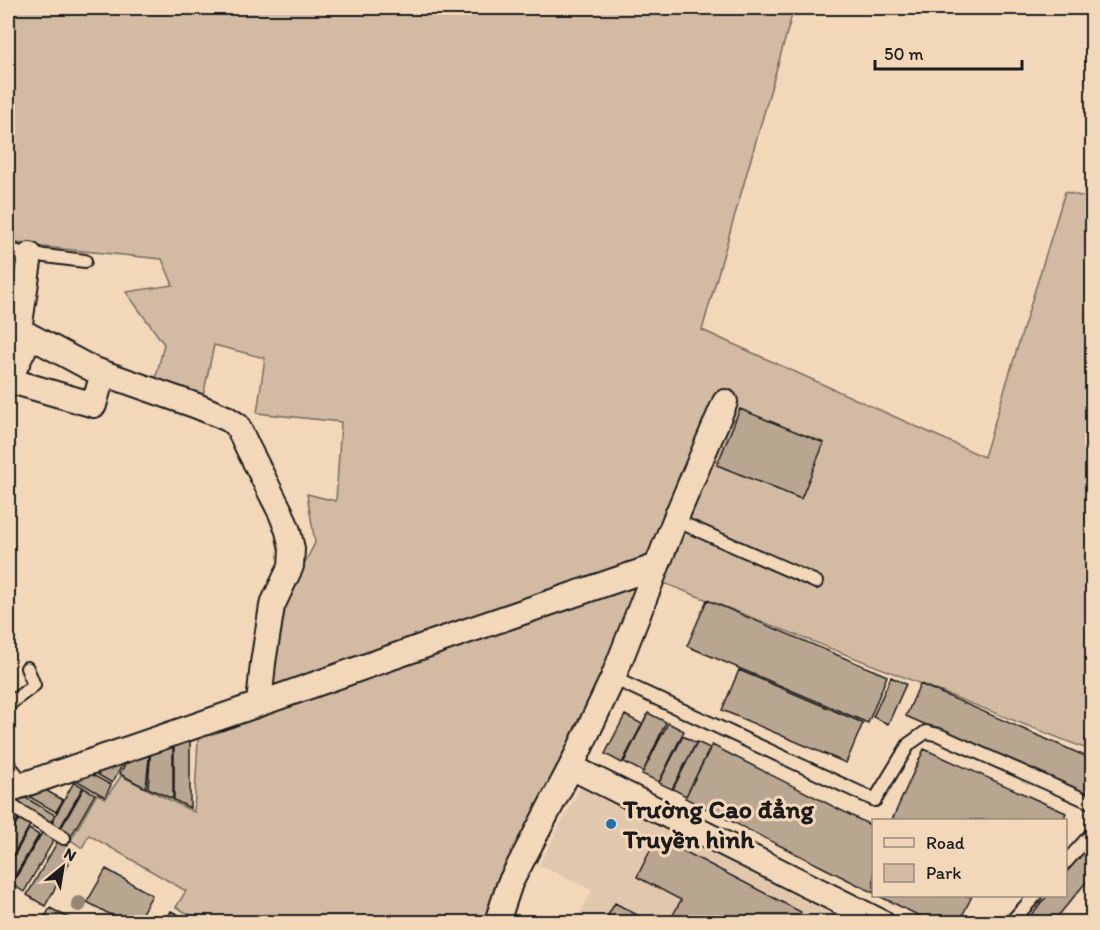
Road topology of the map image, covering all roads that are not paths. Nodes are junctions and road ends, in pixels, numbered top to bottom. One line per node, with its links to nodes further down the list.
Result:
1 (19, 252): 2 (lane); 3 (street)
2 (85, 261)
3 (30, 336): 4 (street); 5 (street)
4 (103, 373): 5 (street); 12 (street)
5 (8, 380)
6 (725, 402): 7 (street)
7 (675, 520): 8 (street); 9 (lane)
8 (657, 566): 11 (street); 12 (street)
9 (816, 582)
10 (27, 668): 13 (lane)
11 (613, 678): 15 (street); 17 (lane)
12 (259, 704): 16 (street)
13 (8, 705)
14 (8, 764): 16 (lane)
15 (571, 767): 23 (street); 24 (street)
16 (16, 787)
17 (1092, 803)
18 (8, 804): 20 (lane)
19 (1092, 833): 21 (lane)
20 (64, 838)
21 (1067, 860)
22 (1034, 897): 25 (lane)
23 (497, 922)
24 (881, 922)
25 (1011, 922)

